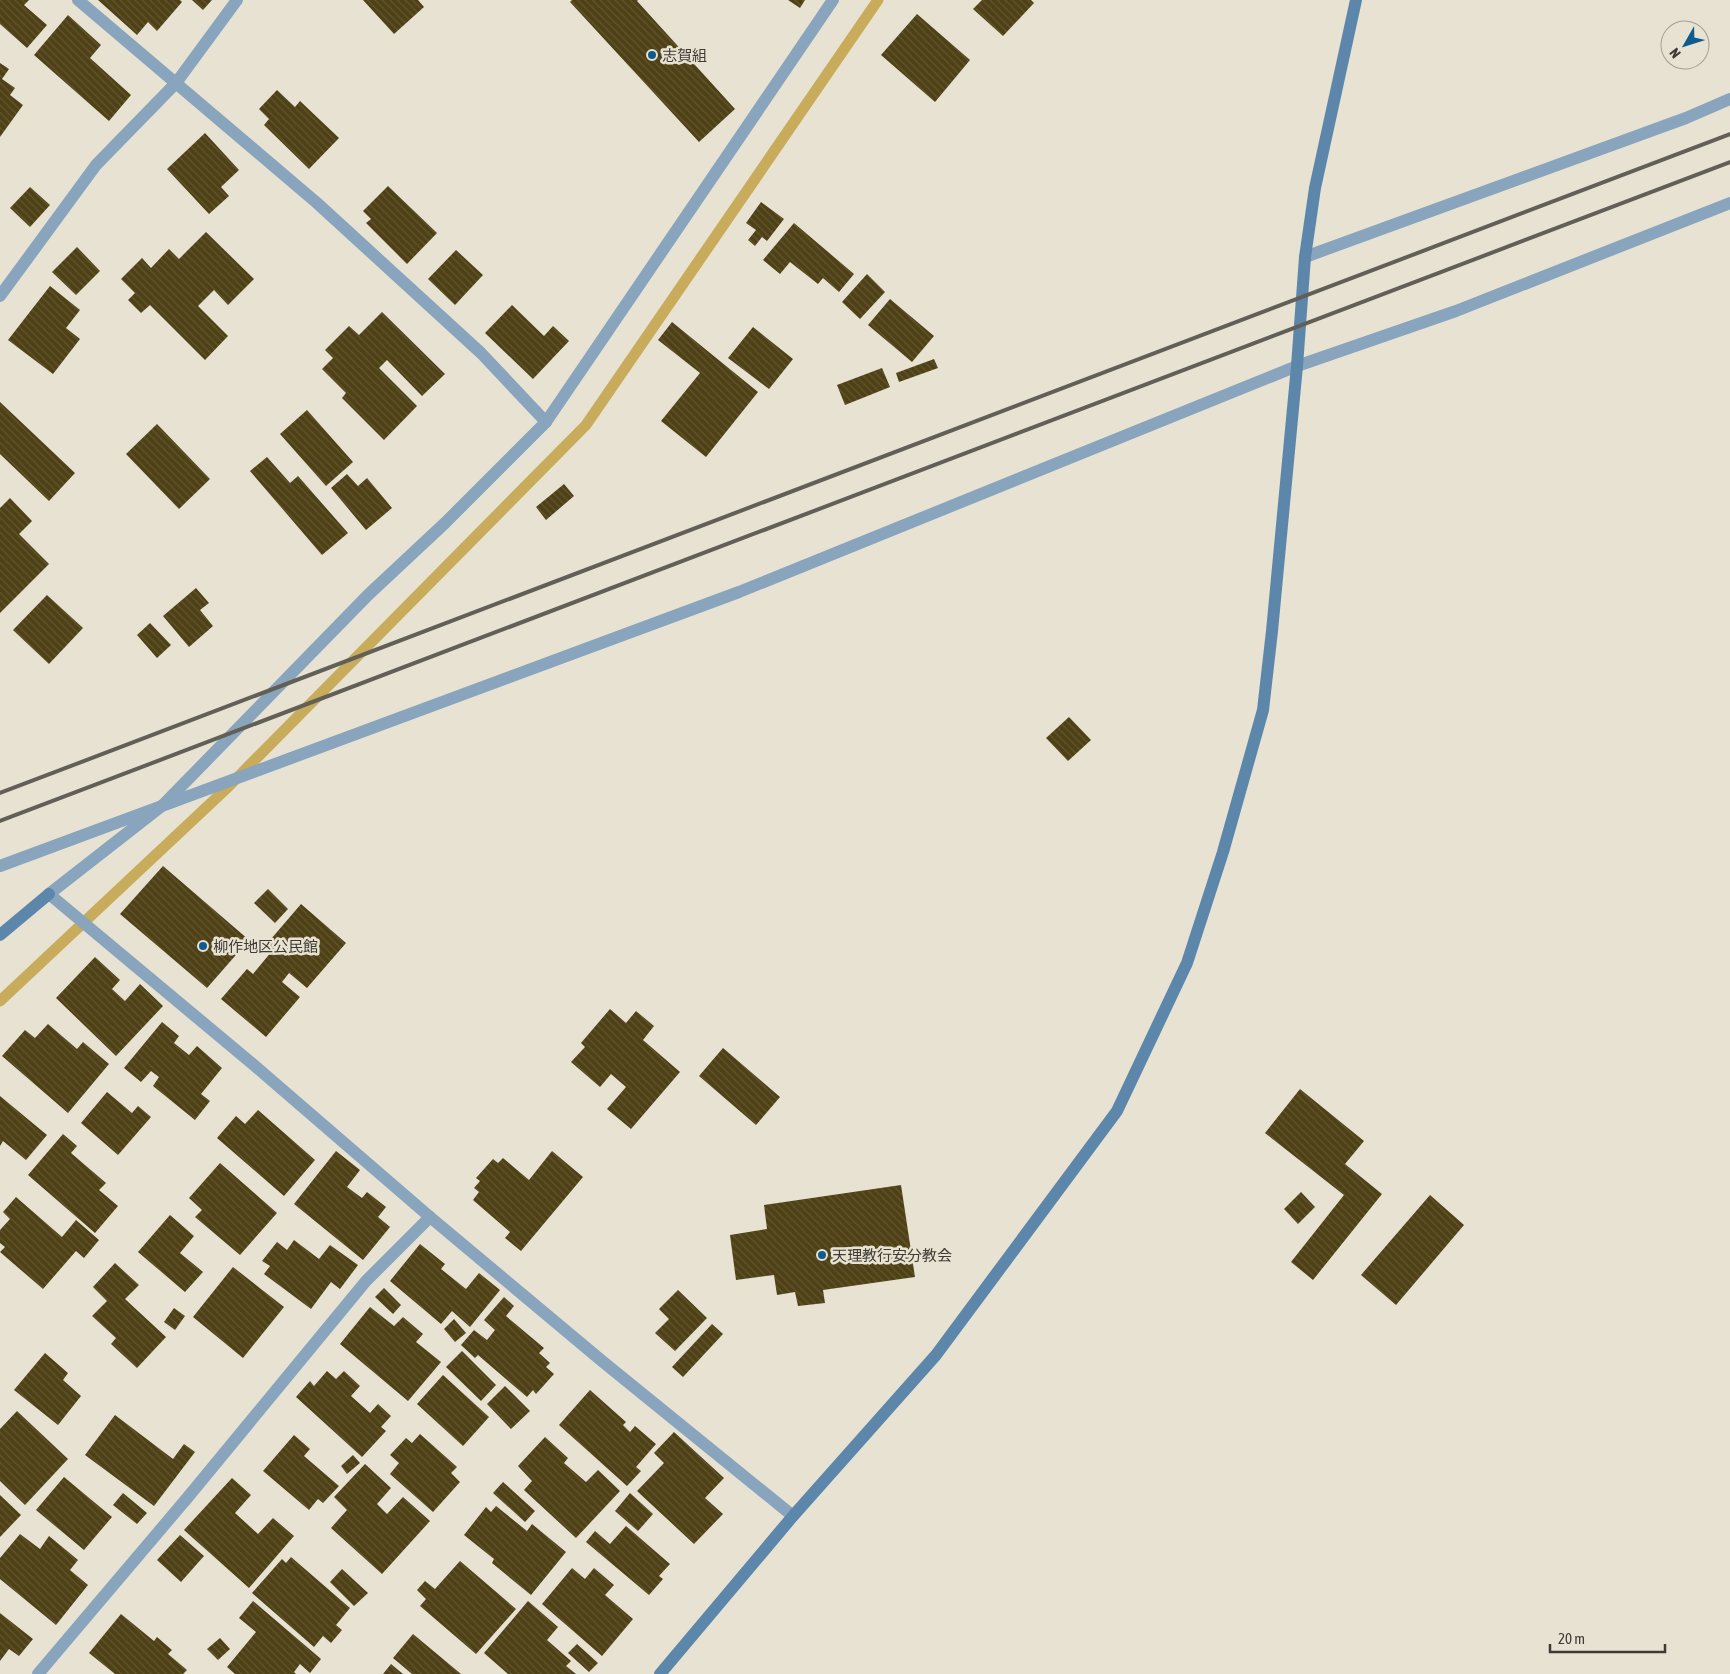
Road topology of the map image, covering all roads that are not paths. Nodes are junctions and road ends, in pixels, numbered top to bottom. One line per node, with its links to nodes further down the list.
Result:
1 (78, 0): 5 (street)
2 (237, 0): 5 (street)
3 (833, 0): 11 (street)
4 (1356, 0): 8 (street)
5 (176, 83): 9 (street); 11 (street)
6 (1730, 100): 8 (street)
7 (1730, 202): 10 (street)
8 (1305, 257): 10 (street)
9 (0, 296)
10 (1297, 366): 12 (street); 17 (street)
11 (546, 422): 12 (street)
12 (163, 804): 13 (street); 14 (street)
13 (0, 866)
14 (49, 894): 15 (street); 16 (street)
15 (0, 935)
16 (430, 1217): 17 (street); 18 (street)
17 (793, 1516): 19 (street)
18 (38, 1674)
19 (660, 1674)

